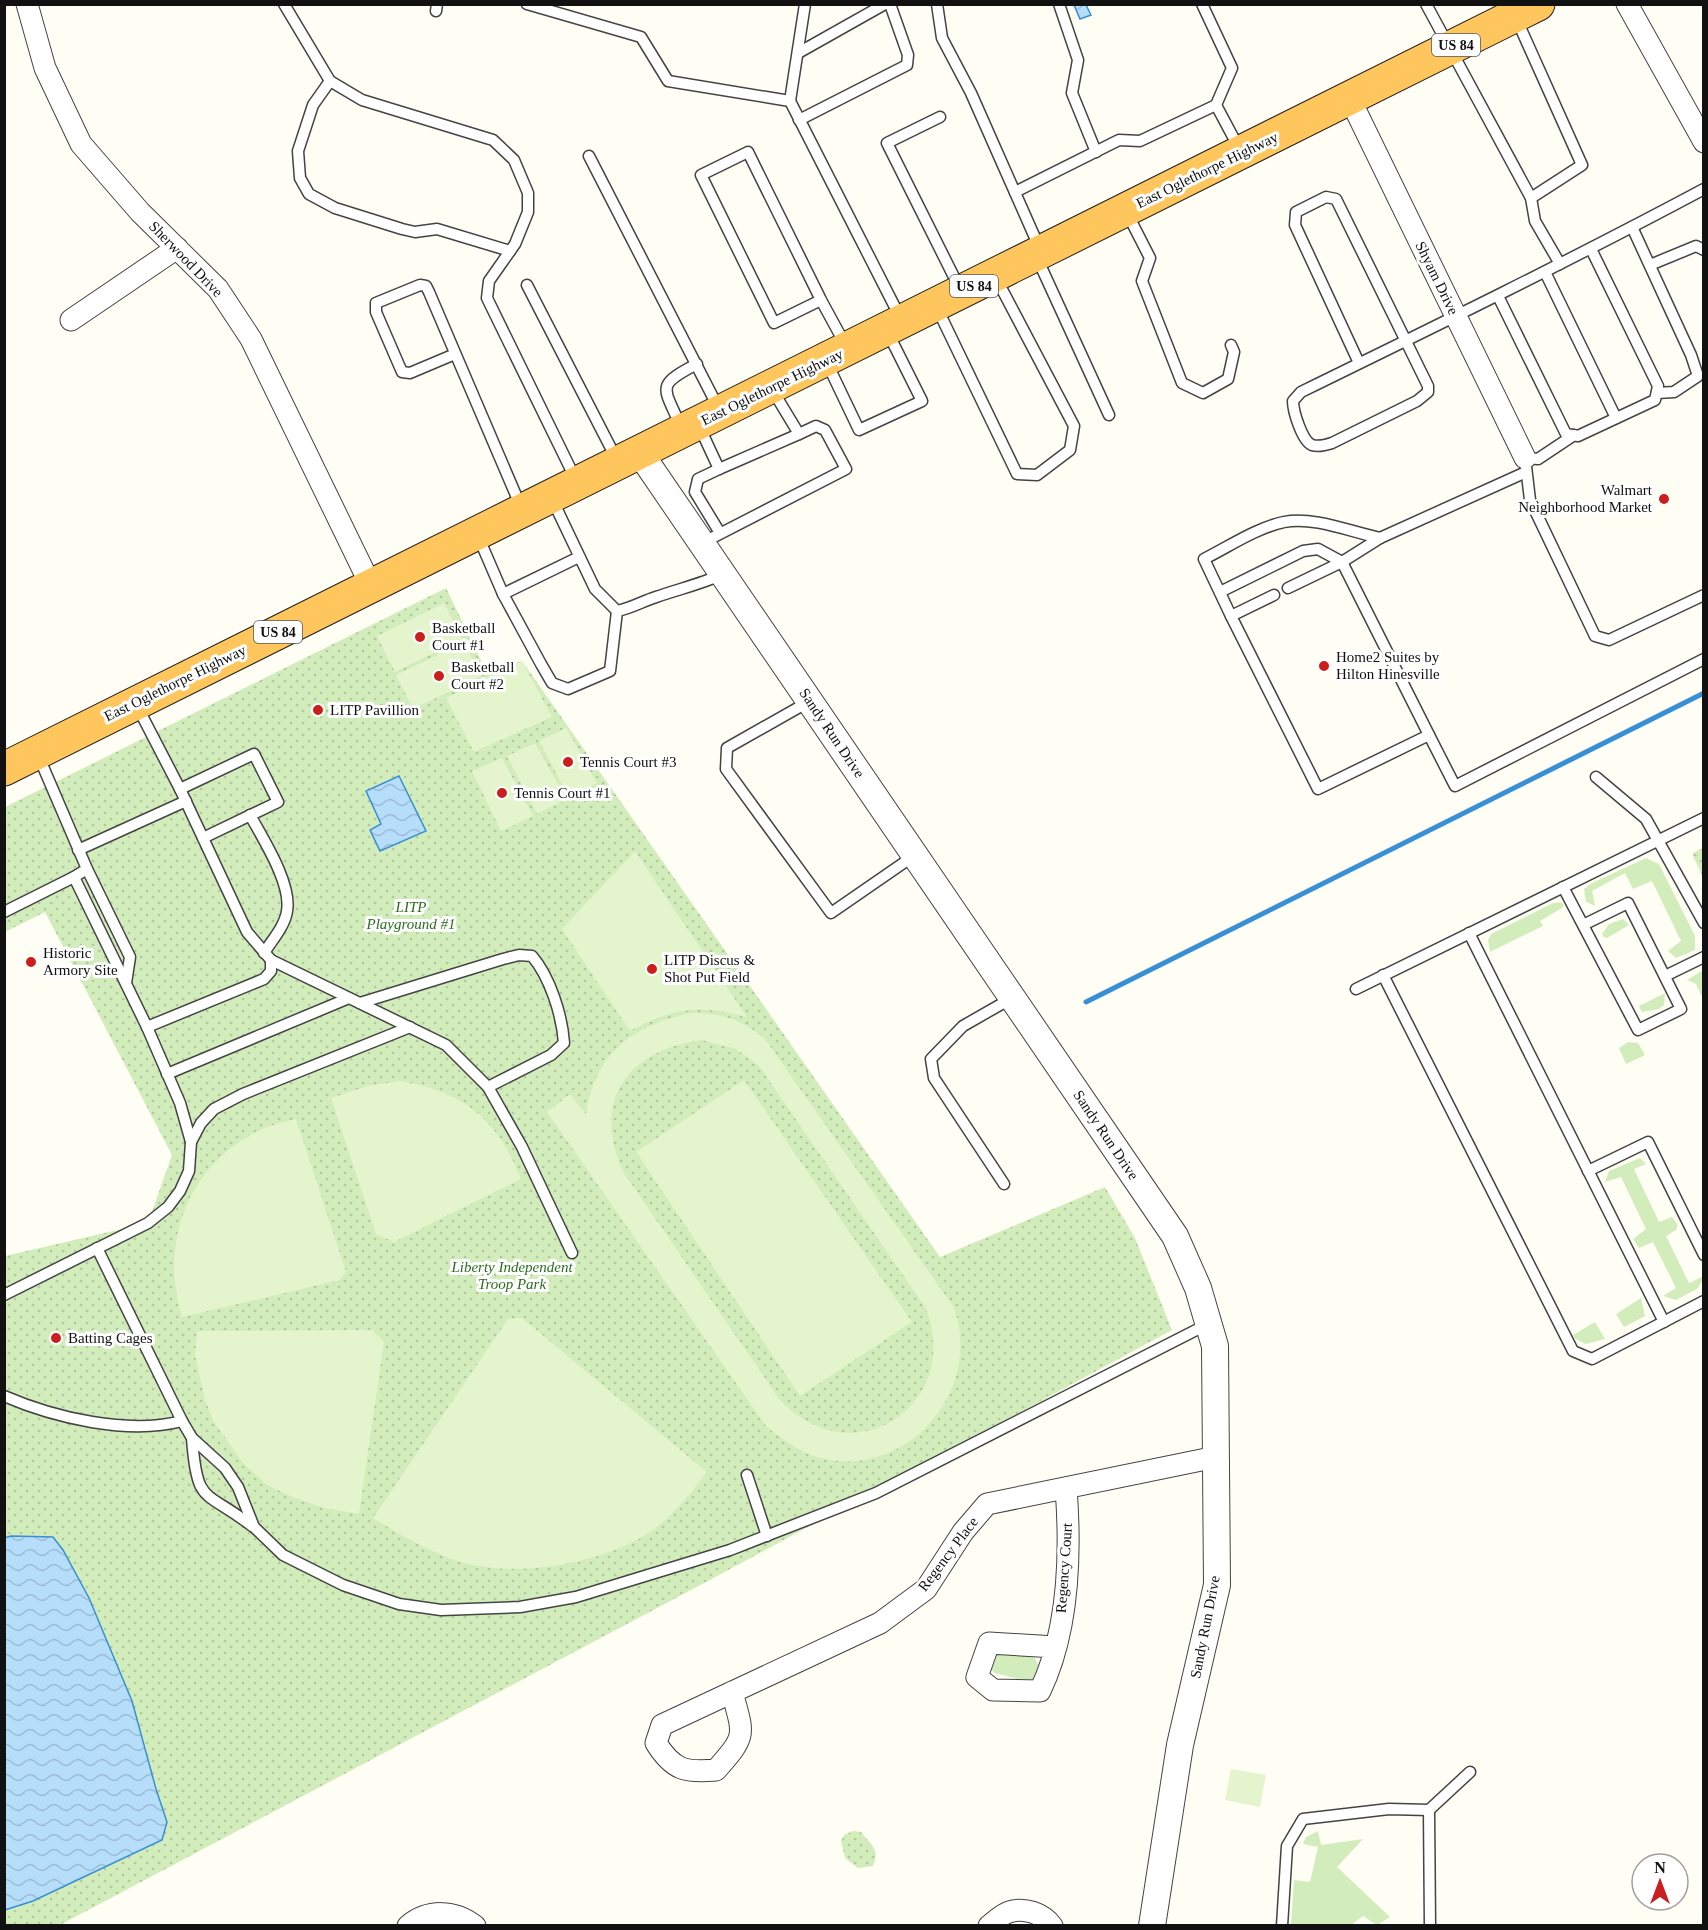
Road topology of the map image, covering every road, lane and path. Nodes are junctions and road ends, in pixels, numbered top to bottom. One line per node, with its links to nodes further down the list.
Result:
1 (27, 4): 30 (street, Sherwood Drive)
2 (284, 4): 15 (lane)
3 (527, 4): 17 (lane)
4 (806, 4): 14 (lane)
5 (885, 4): 14 (lane)
6 (890, 4): 20 (lane)
7 (937, 4): 26 (lane)
8 (1059, 4): 22 (lane)
9 (1202, 4): 18 (lane)
10 (1627, 4): 21 (street)
11 (1431, 6): 13 (lane)
12 (1525, 7): 13 (highway, East Oglethorpe Highway / US 84); 27 (lane)
13 (1448, 48): 16 (highway, East Oglethorpe Highway / US 84); 27 (lane)
14 (798, 52): 17 (lane)
15 (330, 81): 33 (lane); 33 (lane)
16 (1350, 99): 23 (highway, East Oglethorpe Highway / US 84); 43 (street, Shyam Drive)
17 (790, 100): 20 (lane)
18 (1216, 105): 22 (lane); 23 (lane)
19 (940, 117): 41 (lane)
20 (799, 120): 45 (lane)
21 (1704, 142)
22 (1096, 152): 26 (lane)
23 (1241, 153): 28 (highway, East Oglethorpe Highway / US 84)
24 (590, 156): 51 (lane)
25 (1704, 189): 29 (lane)
26 (1015, 192): 34 (lane)
27 (1532, 198): 35 (lane)
28 (1126, 210): 34 (highway, East Oglethorpe Highway / US 84); 47 (lane)
29 (1632, 227): 31 (lane); 36 (lane)
30 (177, 248): 44 (street); 71 (street, Sherwood Drive)
31 (1591, 249): 35 (lane); 54 (lane)
32 (1704, 250): 36 (lane)
33 (510, 251): 63 (lane)
34 (1039, 254): 38 (highway, East Oglethorpe Highway / US 84); 55 (lane)
35 (1560, 264): 37 (lane)
36 (1650, 265): 52 (lane)
37 (1545, 272): 40 (lane); 56 (lane)
38 (994, 276): 41 (highway, East Oglethorpe Highway / US 84); 41 (lane)
39 (527, 285): 60 (lane)
40 (1498, 296): 43 (lane); 59 (lane)
41 (949, 299): 45 (highway, East Oglethorpe Highway / US 84)
42 (821, 300): 42 (lane); 49 (lane)
43 (1456, 316): 46 (lane); 61 (street, Shyam Drive)
44 (71, 320)
45 (894, 326): 49 (highway, East Oglethorpe Highway / US 84); 49 (lane)
46 (1404, 341): 50 (lane); 50 (lane); 50 (lane)
47 (1231, 345)
48 (455, 354): 48 (lane); 64 (lane)
49 (837, 355): 53 (highway, East Oglethorpe Highway / US 84)
50 (1359, 363)
51 (697, 364): 57 (lane); 57 (lane)
52 (1701, 375): 54 (lane)
53 (771, 387): 57 (highway, East Oglethorpe Highway / US 84); 58 (lane)
54 (1657, 393): 56 (lane)
55 (1109, 416)
56 (1616, 418): 59 (lane)
57 (700, 422): 60 (highway, East Oglethorpe Highway / US 84); 62 (lane)
58 (799, 434): 62 (lane); 66 (lane)
59 (1574, 435): 61 (lane)
60 (629, 458): 63 (highway, East Oglethorpe Highway / US 84); 66 (street, Sandy Run Drive)
61 (1526, 465): 67 (lane); 76 (lane)
62 (719, 469): 66 (lane)
63 (564, 490): 64 (highway, East Oglethorpe Highway / US 84); 68 (lane)
64 (522, 510): 65 (highway, East Oglethorpe Highway / US 84)
65 (477, 533): 71 (highway, East Oglethorpe Highway / US 84); 74 (lane)
66 (711, 538): 70 (street, Sandy Run Drive)
67 (1380, 538): 69 (lane); 73 (lane)
68 (579, 557): 74 (lane); 77 (lane)
69 (1342, 562): 72 (lane); 73 (lane); 82 (lane)
70 (723, 574): 77 (lane); 80 (street, Sandy Run Drive)
71 (371, 586): 81 (highway, East Oglethorpe Highway / US 84)
72 (1288, 588)
73 (1220, 591): 78 (lane)
74 (503, 594): 77 (lane)
75 (1274, 595): 78 (lane)
76 (1704, 595)
77 (617, 611)
78 (1231, 616): 82 (lane)
79 (1704, 659): 82 (lane)
80 (810, 701): 93 (street, Sandy Run Drive); 93 (lane)
81 (136, 703): 83 (highway, East Oglethorpe Highway / US 84); 86 (lane)
82 (1429, 735)
83 (37, 752): 84 (highway, East Oglethorpe Highway / US 84); 92 (lane)
84 (4, 769)
85 (1596, 777): 91 (lane)
86 (180, 789): 87 (lane); 88 (lane)
87 (186, 801): 90 (lane); 92 (lane)
88 (250, 815): 90 (lane); 101 (lane)
89 (1704, 818): 91 (lane)
90 (203, 838): 101 (lane)
91 (1659, 840): 96 (lane); 98 (lane)
92 (78, 850): 94 (lane)
93 (915, 855): 108 (street, Sandy Run Drive)
94 (87, 869): 95 (lane); 105 (lane)
95 (74, 877): 97 (lane); 105 (lane)
96 (1563, 887): 99 (lane); 100 (lane)
97 (4, 912)
98 (1704, 923)
99 (1583, 925): 104 (lane); 104 (lane)
100 (1469, 933): 103 (lane); 115 (lane)
101 (267, 957): 107 (lane); 110 (lane)
102 (1704, 957): 104 (lane)
103 (1383, 975): 106 (lane); 122 (lane)
104 (1665, 976)
105 (126, 983): 110 (lane)
106 (1356, 989)
107 (349, 998): 109 (lane); 112 (lane)
108 (1012, 998): 116 (lane); 123 (street, Sandy Run Drive)
109 (360, 1003): 111 (lane); 113 (lane)
110 (147, 1027): 112 (lane)
111 (410, 1027): 113 (lane); 114 (lane)
112 (167, 1074): 114 (lane)
113 (488, 1087): 118 (lane)
114 (191, 1142): 117 (lane)
115 (1588, 1171): 119 (lane); 122 (lane)
116 (1004, 1184)
117 (97, 1248): 120 (lane); 125 (lane)
118 (572, 1254)
119 (1704, 1255)
120 (4, 1295)
121 (1704, 1301): 122 (lane)
122 (1664, 1322)
123 (1209, 1323): 127 (street, Sandy Run Drive); 131 (lane)
124 (4, 1396): 125 (lane)
125 (182, 1421): 126 (lane)
126 (192, 1438): 130 (lane); 130 (lane)
127 (1216, 1457): 129 (street, Regency Place); 140 (street, Sandy Run Drive)
128 (747, 1475): 131 (lane)
129 (1066, 1488): 132 (street, Regency Court); 133 (street, Regency Place)
130 (254, 1527): 131 (lane)
131 (767, 1536)
132 (1055, 1647)
133 (732, 1692)
134 (1470, 1773): 135 (lane)
135 (1429, 1810): 141 (lane); 142 (lane)
136 (408, 1926): 137 (street)
137 (475, 1926)
138 (989, 1926): 139 (street)
139 (1052, 1926)
140 (1152, 1926)
141 (1282, 1926)
142 (1430, 1926)

